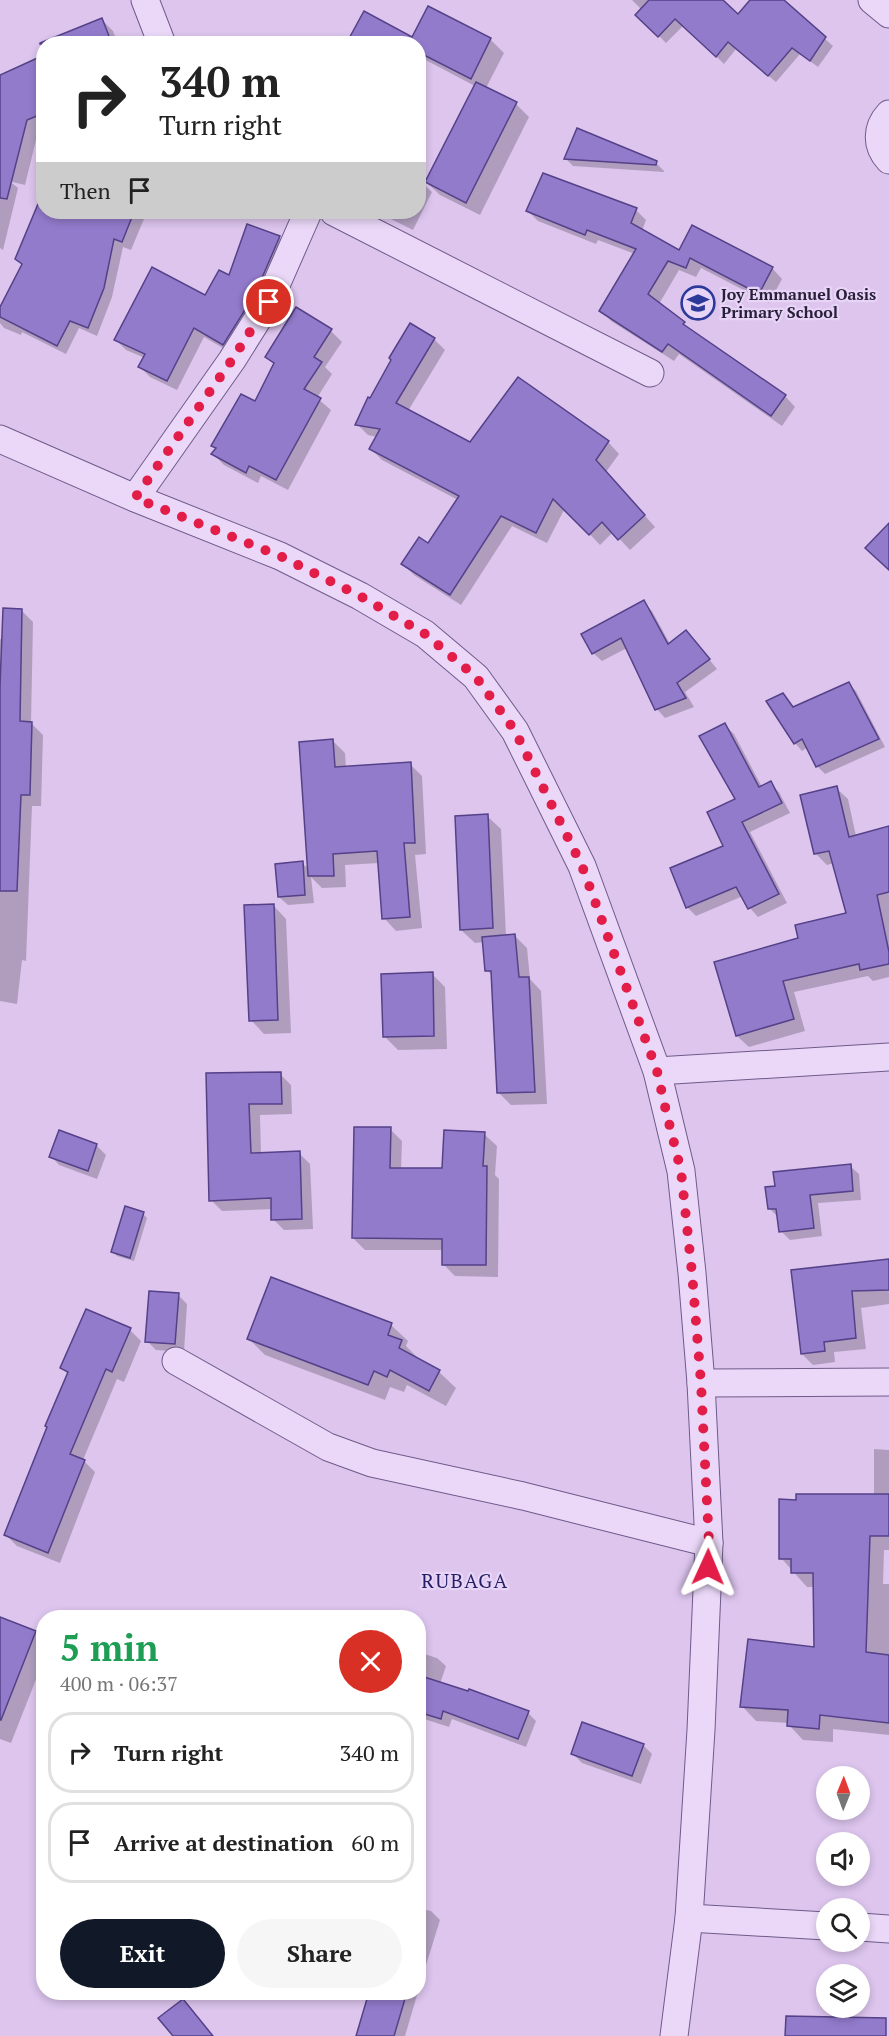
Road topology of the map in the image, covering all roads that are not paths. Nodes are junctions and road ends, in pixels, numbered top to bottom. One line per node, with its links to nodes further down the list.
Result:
1 (144, 0): 4 (street)
2 (872, 0): 3 (street)
3 (889, 14)
4 (159, 36)
5 (889, 114): 6 (street)
6 (889, 160)
7 (305, 219): 11 (street)
8 (348, 219): 9 (street)
9 (650, 373)
10 (0, 439): 11 (street)
11 (135, 498): 13 (street)
12 (889, 1057): 13 (street)
13 (657, 1071): 16 (street)
14 (176, 1361): 17 (street)
15 (889, 1382): 16 (street)
16 (701, 1383): 17 (street)
17 (709, 1543): 18 (street)
18 (689, 1918): 19 (street); 22 (street)
19 (816, 1925)
20 (870, 1928): 21 (street)
21 (889, 1929)
22 (674, 2036)

